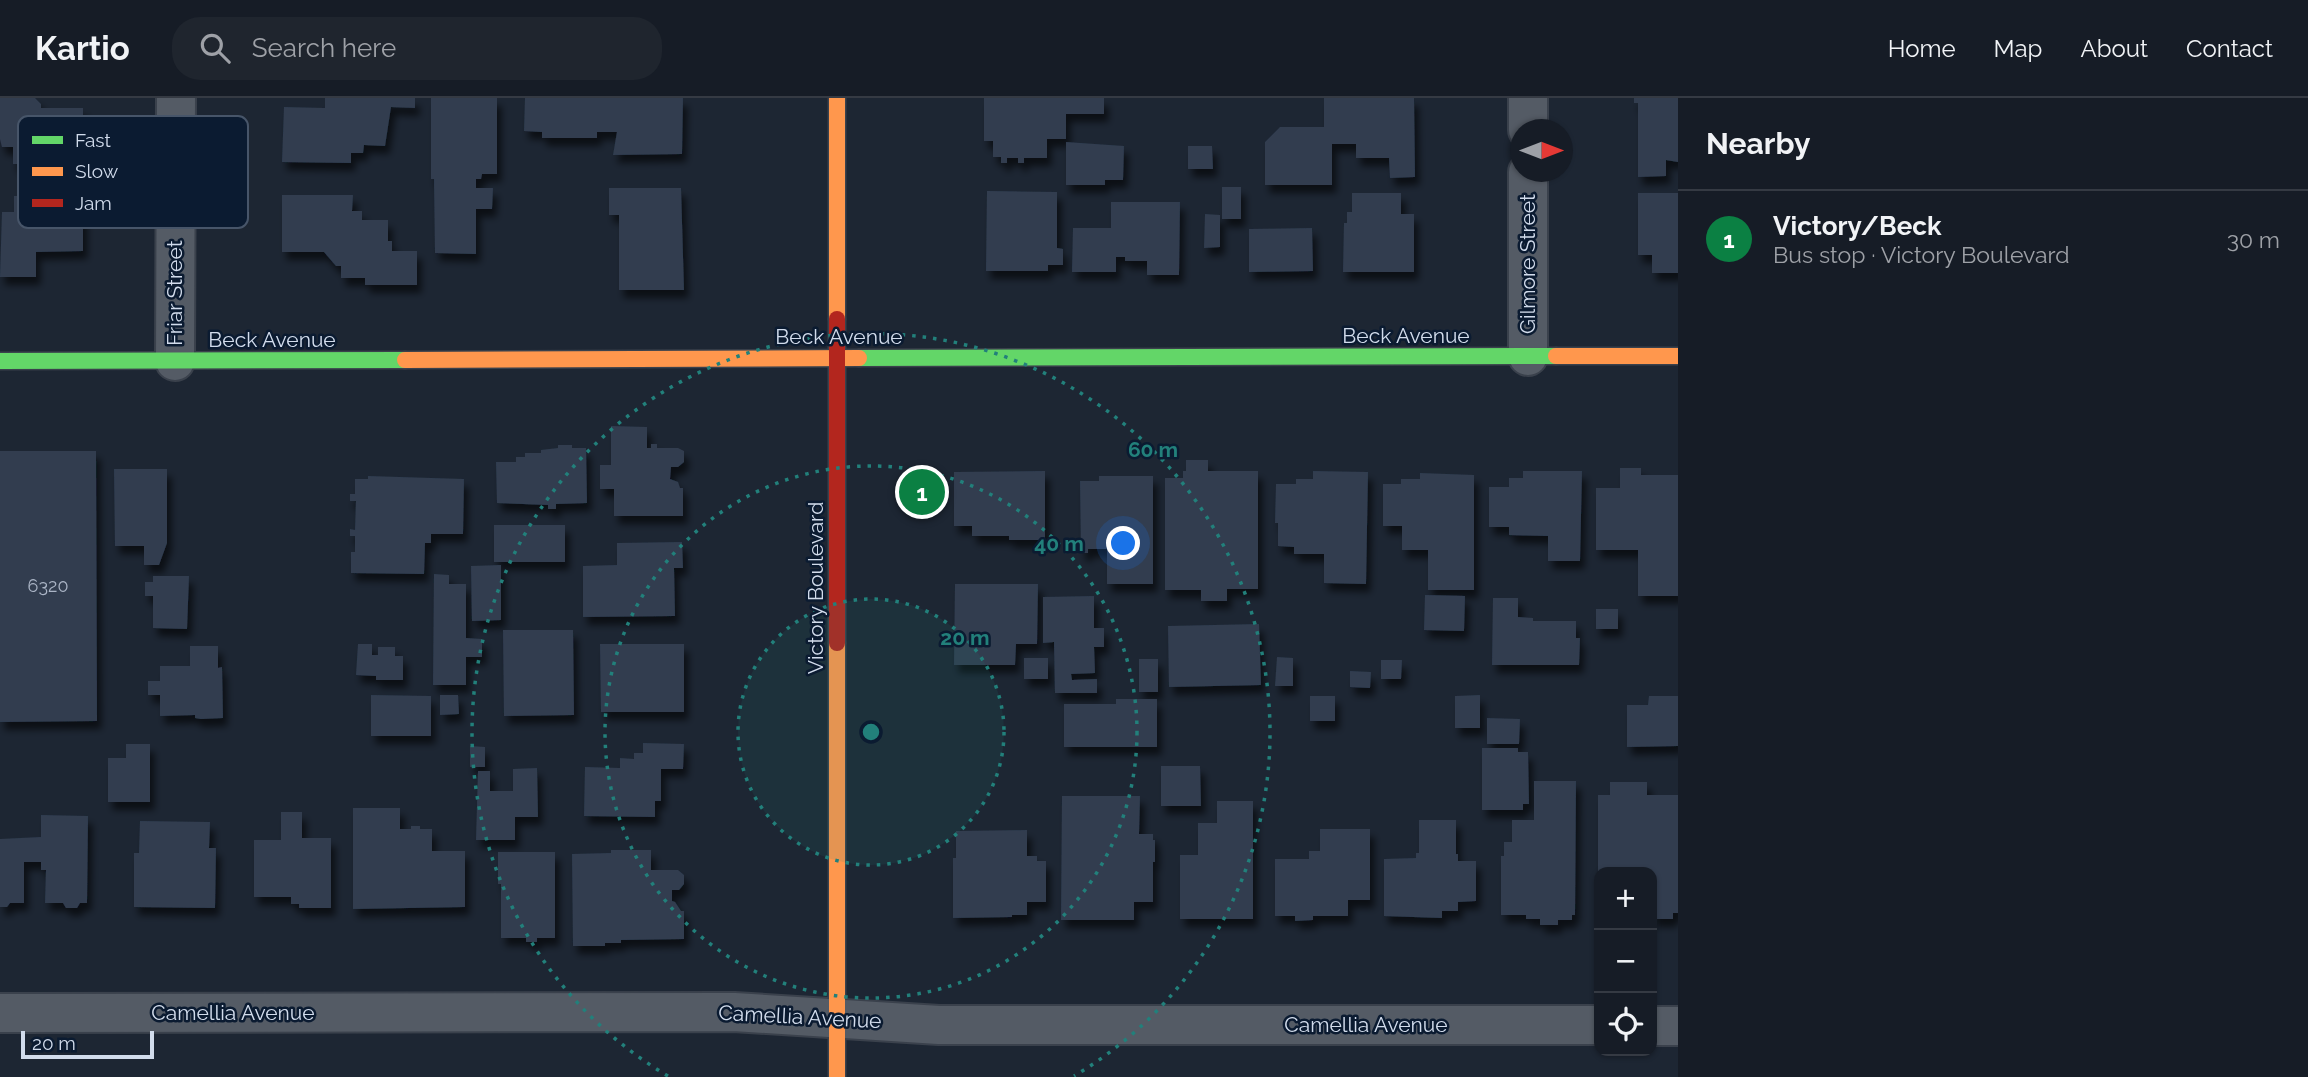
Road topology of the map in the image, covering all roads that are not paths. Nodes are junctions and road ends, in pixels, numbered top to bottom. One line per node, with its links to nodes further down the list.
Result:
1 (176, 98): 4 (street, Friar Street)
2 (837, 98): 10 (street, Victory Boulevard)
3 (1528, 98): 5 (street)
4 (176, 116)
5 (1528, 119)
6 (1528, 182): 8 (street, Gilmore Street)
7 (176, 228): 12 (street, Friar Street)
8 (1528, 356): 9 (street, Beck Avenue); 10 (street, Beck Avenue)
9 (1678, 356)
10 (837, 358): 12 (street, Beck Avenue); 14 (street, Victory Boulevard)
11 (0, 361): 12 (street, Beck Avenue)
12 (175, 361)
13 (0, 1013): 14 (street, Camellia Avenue)
14 (836, 1019): 15 (street, Camellia Avenue); 18 (street, Victory Boulevard)
15 (1594, 1026)
16 (1657, 1026): 17 (street)
17 (1678, 1026)
18 (836, 1077)

